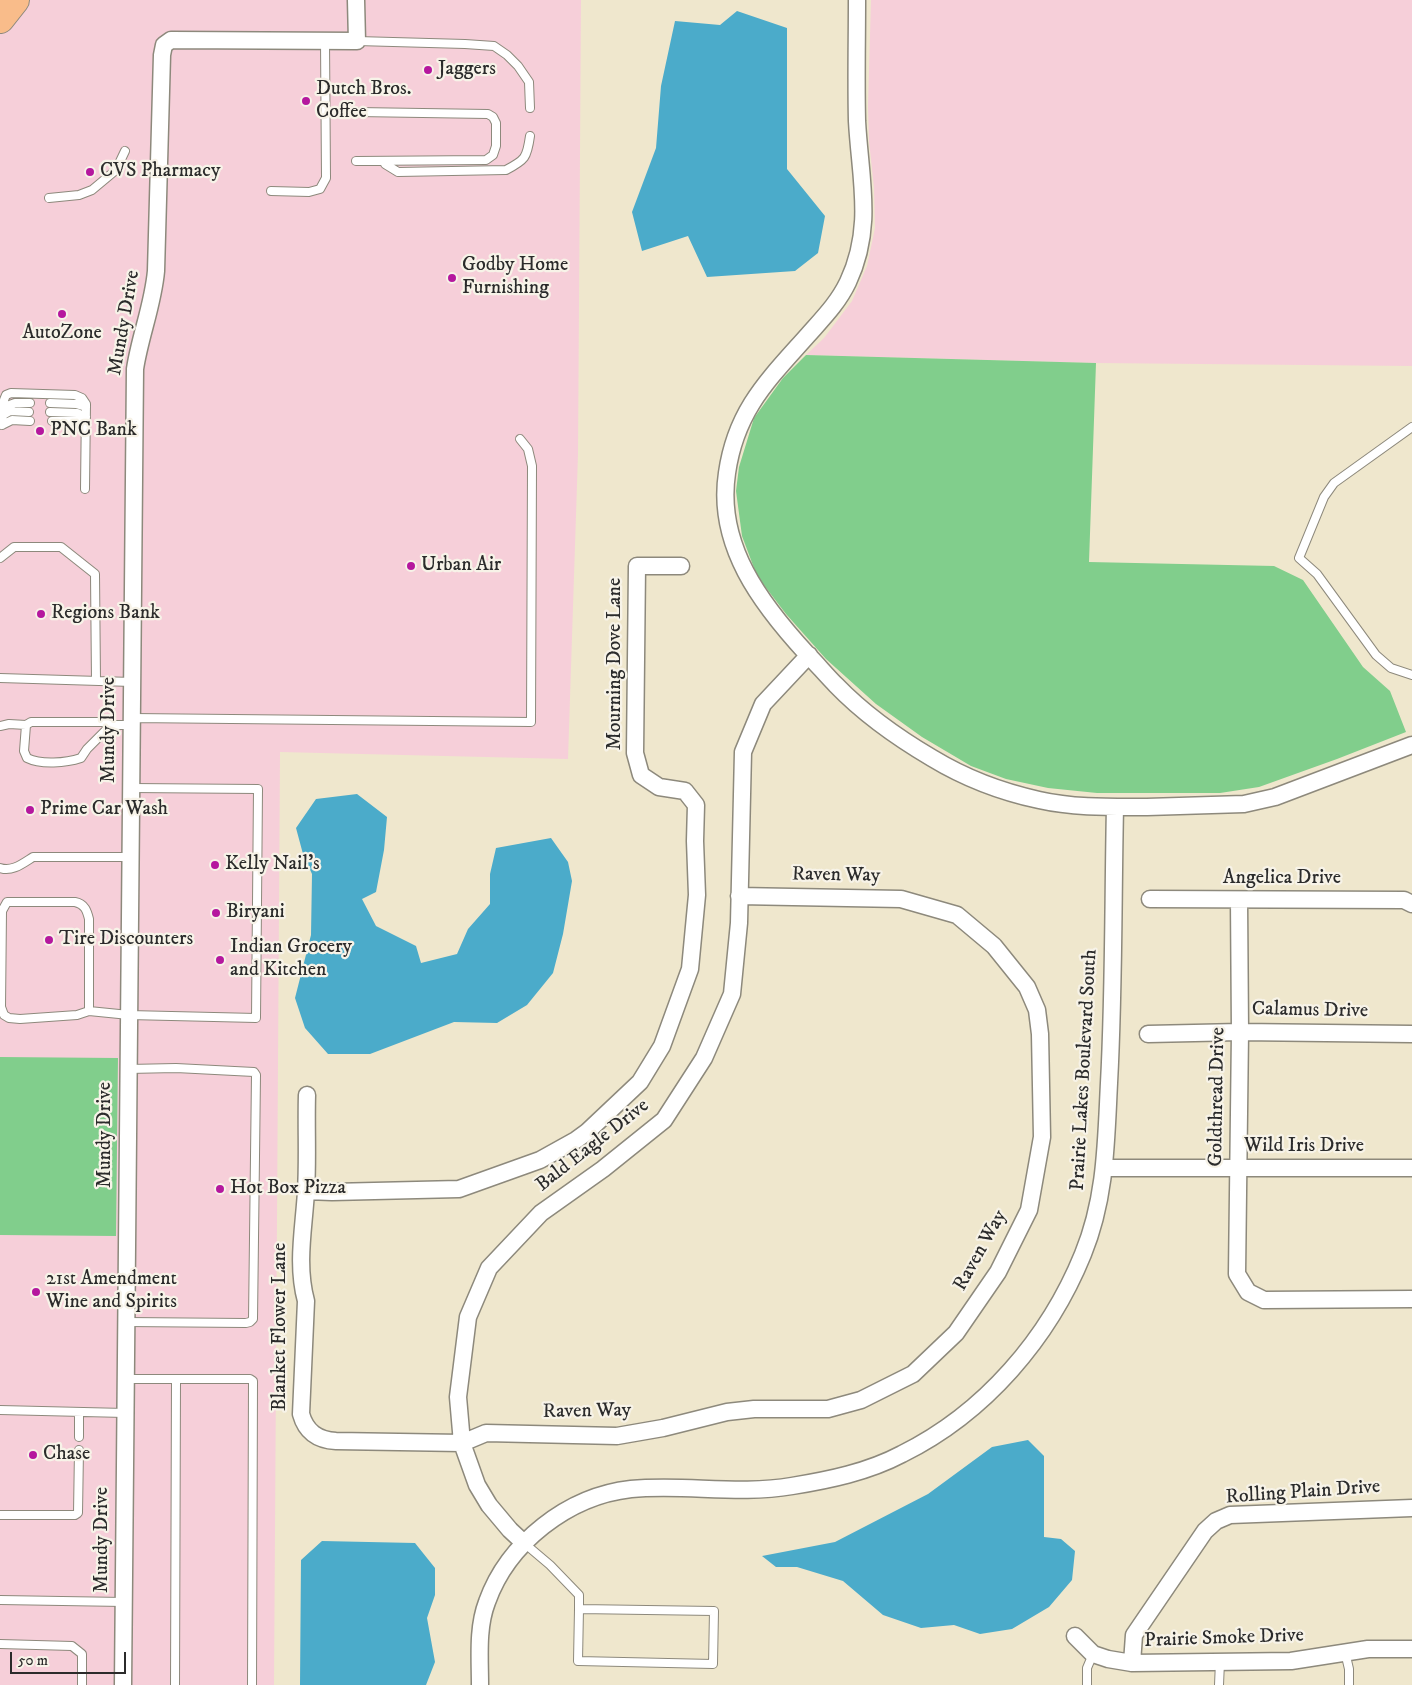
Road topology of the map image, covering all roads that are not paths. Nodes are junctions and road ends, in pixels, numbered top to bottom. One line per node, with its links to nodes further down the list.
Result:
1 (15, 0): 4 (highway)
2 (356, 0): 6 (street)
3 (857, 0): 28 (street)
4 (0, 18)
5 (325, 41): 6 (street, Mundy Drive); 13 (lane); 32 (street, Mundy Drive)
6 (357, 41): 7 (lane)
7 (530, 108)
8 (356, 112): 12 (lane)
9 (530, 136): 12 (lane)
10 (124, 151): 14 (lane)
11 (356, 161): 12 (lane)
12 (384, 161)
13 (271, 191)
14 (49, 198)
15 (50, 404): 16 (lane)
16 (86, 407): 18 (lane); 22 (lane)
17 (30, 408): 18 (lane)
18 (4, 411): 20 (lane)
19 (50, 412): 22 (lane)
20 (30, 420)
21 (52, 421): 22 (lane)
22 (86, 421): 25 (lane)
23 (1412, 427): 29 (lane)
24 (520, 439): 33 (lane)
25 (85, 489)
26 (0, 558): 31 (lane)
27 (681, 566): 56 (street, Mourning Dove Lane)
28 (809, 655): 39 (street); 42 (street, Bald Eagle Drive)
29 (1412, 675)
30 (0, 678): 31 (lane)
31 (96, 681): 32 (lane)
32 (132, 682): 33 (street, Mundy Drive)
33 (132, 722): 35 (lane); 38 (street, Mundy Drive)
34 (26, 725): 35 (lane); 35 (lane); 36 (lane)
35 (111, 725)
36 (0, 726)
37 (1412, 745): 39 (street)
38 (131, 788): 40 (street, Mundy Drive); 47 (lane)
39 (1115, 807): 53 (street, Prairie Lakes Boulevard South)
40 (130, 857): 41 (lane); 47 (street, Mundy Drive)
41 (0, 868)
42 (739, 896): 65 (street, Bald Eagle Drive); 65 (street, Raven Way)
43 (1150, 899): 44 (street, Angelica Drive)
44 (1239, 900): 45 (street, Angelica Drive); 48 (street, Goldthread Drive)
45 (1412, 904)
46 (89, 1012): 46 (lane); 47 (lane)
47 (129, 1015): 51 (street, Mundy Drive)
48 (1240, 1032): 49 (street, Calamus Drive); 50 (street, Calamus Drive); 54 (street, Goldthread Drive)
49 (1148, 1034)
50 (1412, 1034)
51 (128, 1069): 58 (street, Mundy Drive); 58 (lane)
52 (307, 1095): 56 (street, Blanket Flower Lane)
53 (1105, 1168): 54 (street, Wild Iris Drive); 69 (street, Prairie Lakes Boulevard South)
54 (1238, 1168): 55 (street, Wild Iris Drive); 57 (street, Goldthread Drive)
55 (1412, 1168)
56 (306, 1191): 65 (street, Blanket Flower Lane)
57 (1412, 1299)
58 (126, 1322): 59 (street, Mundy Drive)
59 (126, 1379): 60 (lane); 63 (street, Mundy Drive)
60 (176, 1380): 82 (lane); 83 (lane)
61 (0, 1410): 62 (lane)
62 (79, 1412): 63 (lane); 64 (lane)
63 (125, 1413): 71 (street, Mundy Drive)
64 (79, 1437)
65 (462, 1443): 69 (street, Bald Eagle Drive)
66 (79, 1450): 68 (lane)
67 (1412, 1508): 79 (street, Rolling Plain Drive)
68 (0, 1515)
69 (524, 1543): 72 (lane); 84 (street, Prairie Lakes Boulevard South)
70 (0, 1600): 71 (lane)
71 (124, 1602): 81 (street, Mundy Drive)
72 (579, 1609): 72 (lane)
73 (1076, 1636): 77 (street)
74 (0, 1644): 80 (lane)
75 (1412, 1649): 76 (street, Prairie Smoke Drive)
76 (1345, 1652): 78 (street, Prairie Smoke Drive); 87 (lane)
77 (1093, 1654): 79 (street, Prairie Smoke Drive); 85 (lane)
78 (1220, 1662): 79 (street, Prairie Smoke Drive); 86 (lane)
79 (1132, 1663)
80 (82, 1685)
81 (123, 1685)
82 (175, 1685)
83 (252, 1685)
84 (480, 1685)
85 (1087, 1685)
86 (1219, 1685)
87 (1348, 1685)

